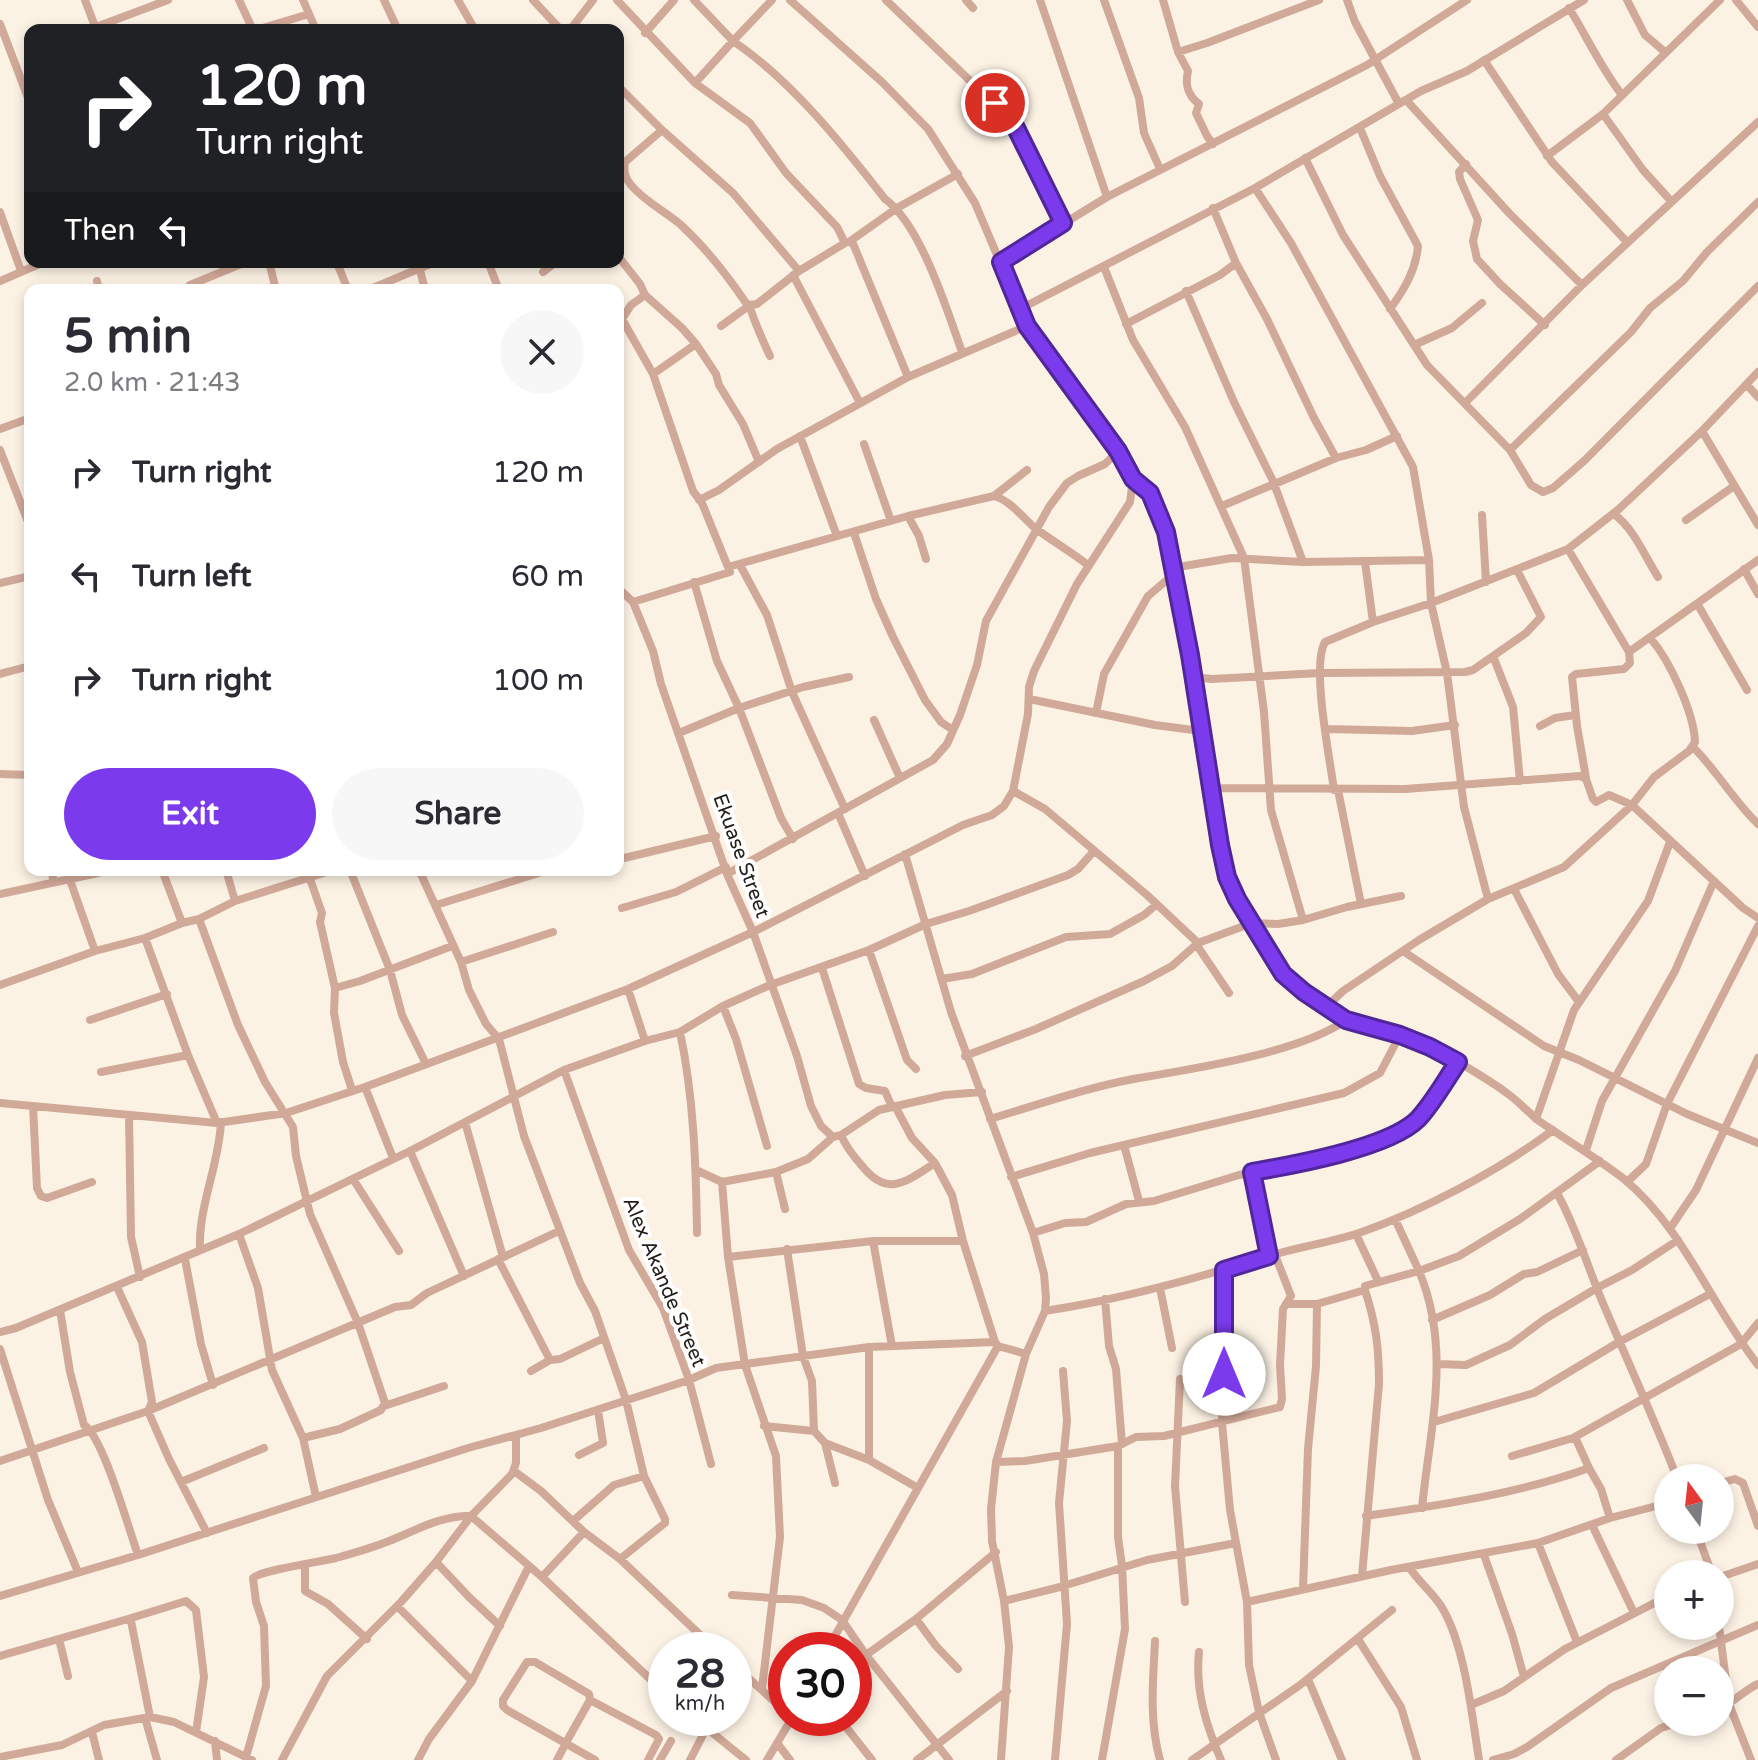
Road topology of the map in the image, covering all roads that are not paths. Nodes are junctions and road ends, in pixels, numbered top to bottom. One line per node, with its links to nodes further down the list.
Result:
1 (85, 0): 30 (street)
2 (239, 0): 32 (street)
3 (303, 0): 28 (street)
4 (384, 0): 35 (street)
5 (458, 0): 36 (street)
6 (533, 0): 37 (street)
7 (593, 0): 38 (street)
8 (617, 0): 40 (street)
9 (674, 0): 40 (street)
10 (694, 0): 41 (street)
11 (772, 0): 41 (street)
12 (790, 0): 62 (street)
13 (886, 0): 70 (street)
14 (966, 0): 26 (street)
15 (1040, 0): 64 (street)
16 (1104, 0): 61 (street)
17 (1163, 0): 42 (street)
18 (1319, 0): 42 (street)
19 (1347, 0): 47 (street)
20 (1467, 0): 47 (street)
21 (1584, 0): 27 (street)
22 (1627, 0): 43 (street)
23 (1720, 0): 43 (street)
24 (1736, 0): 39 (street)
25 (163, 1): 31 (street)
26 (973, 8)
27 (1569, 8): 46 (street); 51 (street)
28 (309, 14): 33 (street); 34 (street)
29 (0, 24): 44 (street)
30 (94, 24)
31 (108, 24)
32 (252, 24)
33 (275, 24)
34 (313, 24)
35 (395, 24)
36 (472, 24)
37 (555, 24)
38 (575, 24)
39 (1758, 27)
40 (645, 33): 48 (street)
41 (733, 41): 48 (street); 67 (street)
42 (1178, 52): 57 (street)
43 (1665, 52): 51 (street)
44 (11, 55): 45 (street); 49 (street)
45 (0, 59)
46 (1484, 60): 52 (street); 58 (street)
47 (1374, 61): 52 (street); 57 (street)
48 (695, 83): 71 (street)
49 (24, 88)
50 (624, 92): 56 (street)
51 (1622, 95): 53 (street)
52 (1403, 102): 55 (street); 60 (street)
53 (1603, 114): 58 (street); 65 (street)
54 (1758, 122): 65 (street)
55 (1360, 128): 59 (street); 94 (street)
56 (662, 130): 83 (street); 92 (street)
57 (1213, 144): 61 (street)
58 (1547, 156): 72 (street)
59 (1305, 158): 63 (street); 94 (street)
60 (1466, 164): 87 (street); 98 (street)
61 (1160, 169): 64 (street)
62 (958, 174): 67 (street); 73 (street)
63 (1255, 188): 68 (street); 116 (street)
64 (1107, 197): 70 (street)
65 (1671, 201): 72 (street)
66 (1758, 202): 119 (street)
67 (897, 208): 71 (street); 103 (street)
68 (1213, 208): 74 (street); 76 (street)
69 (0, 212): 81 (street)
70 (1063, 223): 73 (street)
71 (849, 242): 83 (street); 107 (street)
72 (1627, 242): 87 (street)
73 (1001, 262): 93 (street)
74 (1236, 263): 89 (street); 121 (street)
75 (624, 264): 90 (street)
76 (1104, 267): 93 (street); 97 (street)
77 (29, 268): 81 (street)
78 (231, 268): 85 (street)
79 (412, 268): 86 (street)
80 (548, 268): 82 (street)
81 (21, 271): 84 (street)
82 (543, 272)
83 (796, 273): 92 (street); 111 (street)
84 (0, 281)
85 (192, 284)
86 (380, 284)
87 (1582, 285): 98 (street)
88 (1758, 286): 119 (street)
89 (1186, 291): 97 (street); 125 (street)
90 (645, 295): 95 (street); 101 (street)
91 (1482, 303): 102 (street)
92 (750, 305): 99 (street); 104 (street)
93 (1022, 308): 100 (street)
94 (1390, 309): 102 (street)
95 (624, 316)
96 (624, 323): 106 (street)
97 (1126, 324): 129 (street)
98 (1545, 325): 110 (street)
99 (721, 326)
100 (1027, 326): 103 (street); 120 (street)
101 (696, 344): 106 (street); 122 (street)
102 (1414, 345): 110 (street)
103 (962, 352): 107 (street)
104 (770, 356)
105 (1758, 372): 108 (street)
106 (653, 374): 128 (street)
107 (908, 377): 111 (street)
108 (1747, 385): 109 (street); 114 (street)
109 (1758, 397)
110 (1466, 402): 119 (street)
111 (860, 403): 115 (street)
112 (24, 420): 113 (street)
113 (0, 429)
114 (1702, 431): 126 (street); 131 (street)
115 (800, 436): 122 (street); 139 (street)
116 (1397, 436): 121 (street); 143 (street)
117 (864, 444): 135 (street)
118 (0, 450): 130 (street)
119 (1510, 450)
120 (1118, 451): 124 (street); 137 (street)
121 (1336, 458): 125 (street)
122 (759, 462): 128 (street)
123 (1027, 470): 127 (street)
124 (1133, 479): 148 (street); 152 (street)
125 (1274, 485): 129 (street); 145 (street)
126 (1734, 486): 134 (street); 136 (street)
127 (994, 496): 133 (street); 137 (street)
128 (699, 500): 149 (street)
129 (1222, 506): 141 (street)
130 (24, 512)
131 (1614, 514): 140 (street); 154 (street)
132 (1482, 515): 156 (street)
133 (908, 516): 135 (street); 142 (street)
134 (1686, 520)
135 (891, 521): 138 (street)
136 (1758, 525)
137 (1037, 529): 148 (street); 184 (street)
138 (854, 533): 139 (street); 184 (street)
139 (837, 536): 147 (street)
140 (1568, 549): 151 (street); 165 (street)
141 (1244, 558): 145 (street); 152 (street); 173 (street)
142 (926, 559)
143 (1429, 560): 146 (street); 161 (street)
144 (1758, 560): 150 (street)
145 (1303, 562): 146 (street)
146 (1365, 562): 163 (street)
147 (740, 565): 149 (street); 175 (street)
148 (1089, 566): 176 (street)
149 (728, 567): 155 (street)
150 (1744, 569): 158 (street); 162 (street)
151 (1517, 570): 156 (street); 166 (street)
152 (1173, 571): 172 (street); 178 (street)
153 (24, 577): 157 (street)
154 (1658, 577)
155 (694, 582): 160 (street); 177 (street)
156 (1486, 582): 161 (street)
157 (0, 583)
158 (1758, 594)
159 (624, 595): 160 (street, Ekuase Street)
160 (633, 602): 186 (street, Ekuase Street)
161 (1431, 603): 163 (street); 169 (street)
162 (1698, 605): 164 (street); 174 (street)
163 (1373, 622): 168 (street)
164 (1651, 639): 165 (street); 187 (street)
165 (1629, 652): 179 (street)
166 (1493, 656): 169 (street); 192 (street)
167 (24, 668): 170 (street)
168 (1319, 673): 169 (street); 173 (street); 183 (street)
169 (1447, 673): 181 (street)
170 (0, 674)
171 (849, 677): 175 (street)
172 (1193, 677): 173 (street); 185 (street)
173 (1258, 677): 195 (street)
174 (1747, 690)
175 (792, 692): 177 (street); 199 (street)
176 (1029, 699): 178 (street); 197 (street)
177 (739, 708): 186 (street); 202 (street)
178 (1096, 713): 185 (street)
179 (1575, 715): 182 (street); 191 (street)
180 (874, 720): 190 (street)
181 (1455, 725): 183 (street); 193 (street)
182 (1540, 726)
183 (1327, 729): 196 (street)
184 (953, 730): 190 (street)
185 (1201, 731): 194 (street)
186 (679, 733): 201 (street, Ekuase Street)
187 (1693, 747): 198 (street); 200 (street)
188 (0, 774): 189 (street)
189 (24, 775)
190 (900, 778): 199 (street)
191 (1586, 779): 192 (street); 198 (street)
192 (1520, 781): 193 (street)
193 (1461, 786): 196 (street); 224 (street)
194 (1210, 788): 195 (street); 234 (street)
195 (1270, 790): 196 (street); 232 (street)
196 (1336, 790): 227 (street)
197 (1013, 791): 204 (street); 205 (street)
198 (1632, 805): 203 (street); 221 (street)
199 (842, 811): 202 (street); 216 (street)
200 (1758, 824)
201 (716, 836): 206 (street); 207 (street, Ekuase Street)
202 (793, 839): 207 (street)
203 (1670, 842): 219 (street); 255 (street)
204 (1094, 851): 226 (street); 235 (street)
205 (905, 854): 216 (street); 235 (street)
206 (624, 858)
207 (726, 870): 229 (street); 238 (street, Ekuase Street)
208 (52, 876): 220 (street)
209 (86, 876): 218 (street)
210 (164, 876): 233 (street)
211 (228, 876): 225 (street)
212 (314, 876): 217 (street)
213 (352, 876): 247 (street)
214 (422, 876): 228 (street)
215 (529, 876): 228 (street)
216 (865, 876): 238 (street)
217 (310, 879): 225 (street); 251 (street)
218 (70, 880): 220 (street); 243 (street)
219 (1714, 881): 230 (street); 273 (street)
220 (54, 882): 222 (street)
221 (1514, 889): 224 (street); 255 (street)
222 (0, 894)
223 (1401, 896): 227 (street)
224 (1488, 899): 244 (street)
225 (235, 901): 231 (street)
226 (1157, 904): 240 (street); 248 (street)
227 (1361, 904): 232 (street)
228 (436, 905): 241 (street)
229 (622, 908)
230 (1758, 918)
231 (199, 919): 233 (street); 282 (street)
232 (1303, 920): 234 (street)
233 (182, 923): 239 (street)
234 (1252, 923): 240 (street); 257 (street)
235 (926, 924): 242 (street); 248 (street)
236 (1758, 926): 279 (street)
237 (553, 932): 245 (street)
238 (753, 932): 250 (street, Ekuase Street); 252 (street)
239 (145, 938): 243 (street); 254 (street)
240 (1197, 943): 253 (street); 266 (street)
241 (452, 946): 245 (street); 247 (street)
242 (869, 950): 246 (street); 270 (street)
243 (95, 951): 249 (street)
244 (1403, 951): 257 (street); 264 (street)
245 (461, 962): 262 (street)
246 (822, 968): 250 (street); 281 (street)
247 (390, 970): 251 (street); 269 (street)
248 (942, 979): 266 (street)
249 (0, 985)
250 (770, 985): 256 (street); 290 (street, Ekuase Street)
251 (335, 988): 275 (street)
252 (628, 989): 262 (street); 263 (street)
253 (1229, 993)
254 (167, 994): 258 (street); 265 (street)
255 (1579, 1002): 264 (street)
256 (723, 1006): 260 (street); 293 (street)
257 (1325, 1008): 259 (street)
258 (90, 1020)
259 (1346, 1020): 261 (street); 284 (street)
260 (680, 1032): 263 (street); 299 (street)
261 (1400, 1035): 268 (street); 292 (street)
262 (499, 1039): 269 (street); 277 (street)
263 (645, 1041): 271 (street)
264 (1559, 1052): 273 (street); 285 (street)
265 (188, 1055): 272 (street); 287 (street)
266 (965, 1056): 276 (street)
267 (1758, 1058): 288 (street)
268 (1458, 1062): 285 (street); 301 (street)
269 (426, 1064): 274 (street)
270 (916, 1069)
271 (564, 1070): 277 (street); 366 (street, Alex Akande Street)
272 (101, 1072)
273 (1614, 1078): 279 (street); 294 (street)
274 (365, 1087): 275 (street); 296 (street)
275 (352, 1090): 282 (street)
276 (982, 1092): 281 (street); 284 (street)
277 (514, 1097): 286 (street); 313 (street)
278 (0, 1103): 280 (street)
279 (1667, 1104): 288 (street); 306 (street)
280 (33, 1106): 283 (street); 304 (street)
281 (894, 1106): 290 (street); 298 (street)
282 (286, 1113): 287 (street); 308 (street)
283 (129, 1115): 287 (street); 332 (street)
284 (990, 1119): 302 (street)
285 (1536, 1119): 289 (street)
286 (465, 1122): 295 (street); 327 (street)
287 (219, 1123): 322 (street)
288 (1725, 1128): 291 (street); 312 (street)
289 (1553, 1130): 294 (street); 311 (street)
290 (837, 1136): 298 (street, Ekuase Street); 300 (street)
291 (1758, 1143)
292 (1124, 1145): 302 (street); 309 (street)
293 (767, 1146)
294 (1586, 1150): 297 (street)
295 (410, 1151): 296 (street); 331 (street)
296 (393, 1158): 303 (street)
297 (1600, 1161): 306 (street); 307 (street)
298 (935, 1163): 320 (street)
299 (696, 1170): 305 (street); 314 (street)
300 (776, 1172): 305 (street); 310 (street)
301 (1252, 1172): 309 (street); 325 (street)
302 (1011, 1177): 315 (street)
303 (353, 1179): 308 (street); 324 (street)
304 (92, 1182)
305 (722, 1182): 326 (street)
306 (1627, 1182): 312 (street)
307 (1557, 1193): 323 (street); 330 (street)
308 (305, 1201): 316 (street); 345 (street)
309 (1139, 1201): 315 (street)
310 (785, 1209)
311 (1395, 1219): 317 (street); 330 (street)
312 (1671, 1227): 318 (street)
313 (559, 1231): 327 (street); 348 (street)
314 (697, 1233)
315 (1033, 1233): 343 (street)
316 (239, 1234): 322 (street); 359 (street)
317 (1356, 1234): 325 (street); 333 (street)
318 (1678, 1240): 336 (street); 338 (street)
319 (873, 1241): 320 (street); 321 (street); 352 (street)
320 (963, 1241): 350 (street)
321 (787, 1249): 326 (street); 357 (street)
322 (200, 1250): 328 (street)
323 (1583, 1250): 336 (street); 344 (street)
324 (399, 1251)
325 (1272, 1256): 329 (street); 340 (street)
326 (728, 1257): 361 (street)
327 (501, 1258): 331 (street); 358 (street)
328 (185, 1259): 332 (street); 367 (street)
329 (1224, 1270): 335 (street); 375 (street)
330 (1419, 1271): 333 (street); 344 (street)
331 (464, 1276): 345 (street)
332 (140, 1277): 334 (street)
333 (1378, 1281): 337 (street)
334 (117, 1287): 342 (street); 373 (street)
335 (1160, 1288): 339 (street); 354 (street)
336 (1597, 1288): 349 (street); 360 (street)
337 (1365, 1290): 341 (street); 406 (street)
338 (1710, 1294): 349 (street); 351 (street)
339 (1105, 1299): 343 (street); 384 (street)
340 (1286, 1304): 341 (street); 375 (street)
341 (1317, 1304): 431 (street)
342 (60, 1310): 347 (street); 377 (street)
343 (1045, 1311): 356 (street)
344 (1432, 1320): 360 (street)
345 (358, 1323): 359 (street); 371 (street)
346 (1758, 1323): 351 (street)
347 (0, 1332)
348 (604, 1338): 358 (street); 370 (street)
349 (1619, 1342): 369 (street); 374 (street)
350 (997, 1344): 352 (street); 356 (street); 401 (street)
351 (1741, 1344): 362 (street); 369 (street)
352 (892, 1346): 353 (street)
353 (869, 1347): 357 (street); 390 (street)
354 (1172, 1348)
355 (0, 1349): 386 (street)
356 (1026, 1354): 392 (street)
357 (803, 1356): 361 (street); 378 (street)
358 (550, 1360): 363 (street)
359 (269, 1362): 367 (street); 382 (street)
360 (1438, 1364): 374 (street)
361 (745, 1365): 366 (street); 376 (street)
362 (1758, 1365)
363 (531, 1371)
364 (1063, 1371): 388 (street)
365 (1180, 1379): 379 (street)
366 (689, 1380): 370 (street); 393 (street, Alex Akande Street)
367 (213, 1385): 373 (street)
368 (444, 1386): 371 (street)
369 (1646, 1398): 381 (street); 394 (street)
370 (626, 1400): 372 (street); 397 (street)
371 (384, 1406): 382 (street)
372 (598, 1410): 380 (street); 387 (street)
373 (148, 1411): 377 (street); 399 (street)
374 (1434, 1422): 404 (street)
375 (1222, 1423): 379 (street); 413 (street)
376 (764, 1426): 378 (street); 434 (street)
377 (92, 1429): 386 (street); 417 (street)
378 (814, 1431): 383 (street)
379 (1177, 1431): 384 (street); 416 (street)
380 (516, 1436): 396 (street); 402 (street)
381 (1575, 1437): 389 (street); 395 (street)
382 (303, 1438): 402 (street)
383 (825, 1443): 390 (street); 400 (street)
384 (1120, 1445): 388 (street); 423 (street)
385 (264, 1448): 399 (street)
386 (32, 1450): 391 (street); 426 (street)
387 (579, 1455)
388 (1062, 1456): 392 (street); 430 (street)
389 (1512, 1456)
390 (869, 1460): 401 (street)
391 (0, 1461)
392 (996, 1462): 415 (street)
393 (711, 1464)
394 (1672, 1464)
395 (1589, 1468): 404 (street); 407 (street)
396 (514, 1471): 405 (street); 408 (street)
397 (644, 1476): 408 (street); 419 (street)
398 (1734, 1479): 410 (street)
399 (181, 1482): 412 (street)
400 (835, 1483)
401 (918, 1488): 444 (street)
402 (316, 1497): 412 (street)
403 (1654, 1507): 407 (street)
404 (1422, 1508): 406 (street)
405 (471, 1516): 420 (street); 422 (street); 425 (street)
406 (1366, 1516): 428 (street)
407 (1610, 1518): 409 (street)
408 (573, 1521): 411 (street)
409 (1592, 1525): 414 (street); 441 (street)
410 (1758, 1526)
411 (584, 1532): 419 (street); 429 (street)
412 (207, 1533): 417 (street)
413 (1236, 1543): 416 (street); 437 (street)
414 (1538, 1543): 418 (street); 456 (street)
415 (996, 1552): 435 (street); 443 (street)
416 (1181, 1553): 423 (street); 436 (street)
417 (138, 1555): 426 (street)
418 (1484, 1555): 424 (street); 465 (street)
419 (620, 1559): 447 (street)
420 (436, 1562): 439 (street); 446 (street)
421 (1758, 1564): 427 (street)
422 (305, 1565): 452 (street); 494 (street)
423 (1122, 1566): 430 (street); 513 (street)
424 (1409, 1567): 428 (street); 475 (street)
425 (528, 1568): 429 (street); 446 (street)
426 (78, 1572): 433 (street)
427 (1734, 1572)
428 (1362, 1576): 431 (street)
429 (542, 1577): 464 (street)
430 (1065, 1586): 435 (street); 512 (street)
431 (1303, 1589): 437 (street)
432 (732, 1595): 434 (street)
433 (0, 1596)
434 (772, 1599): 444 (street); 470 (street)
435 (1004, 1601): 471 (street)
436 (1185, 1602)
437 (1247, 1602): 476 (street)
438 (1654, 1603): 441 (street)
439 (397, 1606): 452 (street); 468 (street)
440 (1392, 1610): 453 (street)
441 (1634, 1613): 456 (street)
442 (128, 1619): 451 (street); 477 (street); 480 (street)
443 (916, 1619): 457 (street); 462 (street)
444 (842, 1620): 448 (street); 449 (street)
445 (1758, 1625): 450 (street)
446 (500, 1626): 468 (street)
447 (697, 1632)
448 (836, 1632)
449 (850, 1632)
450 (1734, 1634)
451 (59, 1639): 459 (street); 463 (street)
452 (367, 1639): 498 (street)
453 (1358, 1639): 466 (street); 519 (street)
454 (1719, 1640): 460 (street); 521 (street)
455 (1155, 1641): 514 (street)
456 (1577, 1642): 465 (street)
457 (872, 1651)
458 (1199, 1652): 491 (street)
459 (0, 1656)
460 (1720, 1656)
461 (872, 1662): 490 (street)
462 (958, 1669)
463 (68, 1676)
464 (648, 1677)
465 (1524, 1677): 475 (street)
466 (1308, 1679): 476 (street); 518 (street)
467 (752, 1680): 470 (street)
468 (472, 1681): 499 (street)
469 (1758, 1684): 473 (street)
470 (762, 1688): 472 (street)
471 (1007, 1691): 490 (street); 511 (street)
472 (768, 1694)
473 (1734, 1698)
474 (590, 1700): 489 (street); 489 (street); 502 (street)
475 (1471, 1705): 520 (street)
476 (1259, 1712): 491 (street); 517 (street)
477 (148, 1718): 479 (street); 480 (street); 496 (street)
478 (1734, 1726): 523 (street)
479 (92, 1732): 492 (street); 495 (street)
480 (196, 1732): 486 (street)
481 (1654, 1733): 522 (street)
482 (702, 1736): 504 (street)
483 (715, 1736): 505 (street)
484 (781, 1736): 488 (street)
485 (853, 1736): 508 (street)
486 (215, 1741): 494 (street); 497 (street)
487 (671, 1741): 503 (street)
488 (777, 1743): 506 (street); 507 (street)
489 (566, 1744): 500 (street); 501 (street)
490 (938, 1744): 509 (street); 510 (street)
491 (1214, 1744): 515 (street); 516 (street)
492 (30, 1755): 493 (street)
493 (0, 1757)
494 (249, 1758)
495 (99, 1760)
496 (157, 1760)
497 (217, 1760)
498 (282, 1760)
499 (418, 1760)
500 (557, 1760)
501 (595, 1760)
502 (648, 1760)
503 (660, 1760)
504 (690, 1760)
505 (746, 1760)
506 (767, 1760)
507 (790, 1760)
508 (872, 1760)
509 (917, 1760)
510 (949, 1760)
511 (1001, 1760)
512 (1055, 1760)
513 (1102, 1760)
514 (1160, 1760)
515 (1192, 1760)
516 (1221, 1760)
517 (1276, 1760)
518 (1342, 1760)
519 (1417, 1760)
520 (1479, 1760)
521 (1493, 1760)
522 (1616, 1760)
523 (1751, 1760)

